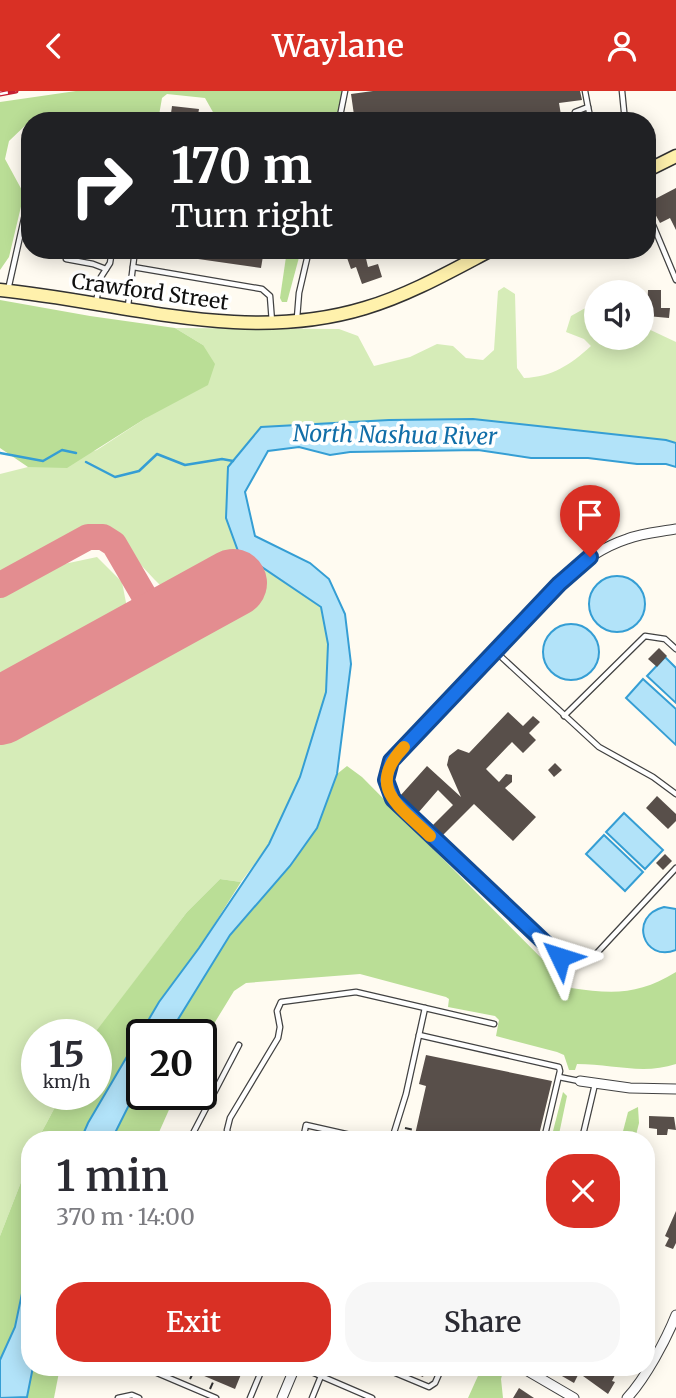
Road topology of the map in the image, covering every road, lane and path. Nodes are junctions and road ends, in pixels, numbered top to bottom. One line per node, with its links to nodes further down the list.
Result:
1 (345, 91): 5 (lane)
2 (585, 91): 4 (lane)
3 (622, 91): 8 (lane)
4 (588, 107): 6 (lane); 7 (lane)
5 (341, 112)
6 (575, 112)
7 (589, 112)
8 (624, 112)
9 (676, 156): 10 (main road)
10 (656, 166)
11 (21, 226): 21 (lane)
12 (656, 232): 20 (lane)
13 (66, 259): 19 (lane)
14 (111, 259): 19 (lane)
15 (134, 259): 18 (lane)
16 (307, 259): 24 (lane)
17 (472, 259): 24 (main road, Crawford Street)
18 (133, 267): 23 (lane); 25 (lane)
19 (106, 269): 22 (lane)
20 (676, 281)
21 (4, 290): 22 (main road, Crawford Street)
22 (96, 305): 23 (main road, Crawford Street)
23 (128, 310): 25 (main road, Crawford Street)
24 (297, 320): 25 (main road, Crawford Street)
25 (272, 323)
26 (676, 529): 28 (street)
27 (676, 649): 29 (lane)
28 (496, 652): 29 (lane); 31 (lane)
29 (564, 716): 30 (lane)
30 (676, 794)
31 (676, 868)
32 (425, 1008): 33 (lane); 34 (lane); 43 (lane)
33 (494, 1024)
34 (419, 1035): 36 (lane); 40 (lane)
35 (239, 1045): 42 (lane)
36 (559, 1077): 37 (lane); 47 (lane)
37 (580, 1081): 38 (street)
38 (595, 1084): 39 (street); 48 (lane)
39 (676, 1089)
40 (396, 1127): 41 (path); 46 (lane)
41 (414, 1130)
42 (194, 1131)
43 (227, 1131)
44 (305, 1131): 45 (lane)
45 (333, 1131)
46 (395, 1131)
47 (546, 1131)
48 (584, 1131)
49 (676, 1315): 50 (street)
50 (655, 1355)
51 (164, 1376): 63 (lane)
52 (192, 1376): 60 (path)
53 (259, 1376): 64 (lane)
54 (293, 1376): 65 (street)
55 (321, 1376): 66 (lane); 67 (lane)
56 (403, 1376): 57 (lane)
57 (438, 1376)
58 (536, 1376): 68 (street)
59 (642, 1376): 69 (street)
60 (190, 1380)
61 (118, 1398): 62 (lane)
62 (139, 1398)
63 (216, 1398)
64 (250, 1398)
65 (282, 1398)
66 (312, 1398)
67 (372, 1398)
68 (574, 1398)
69 (627, 1398)

